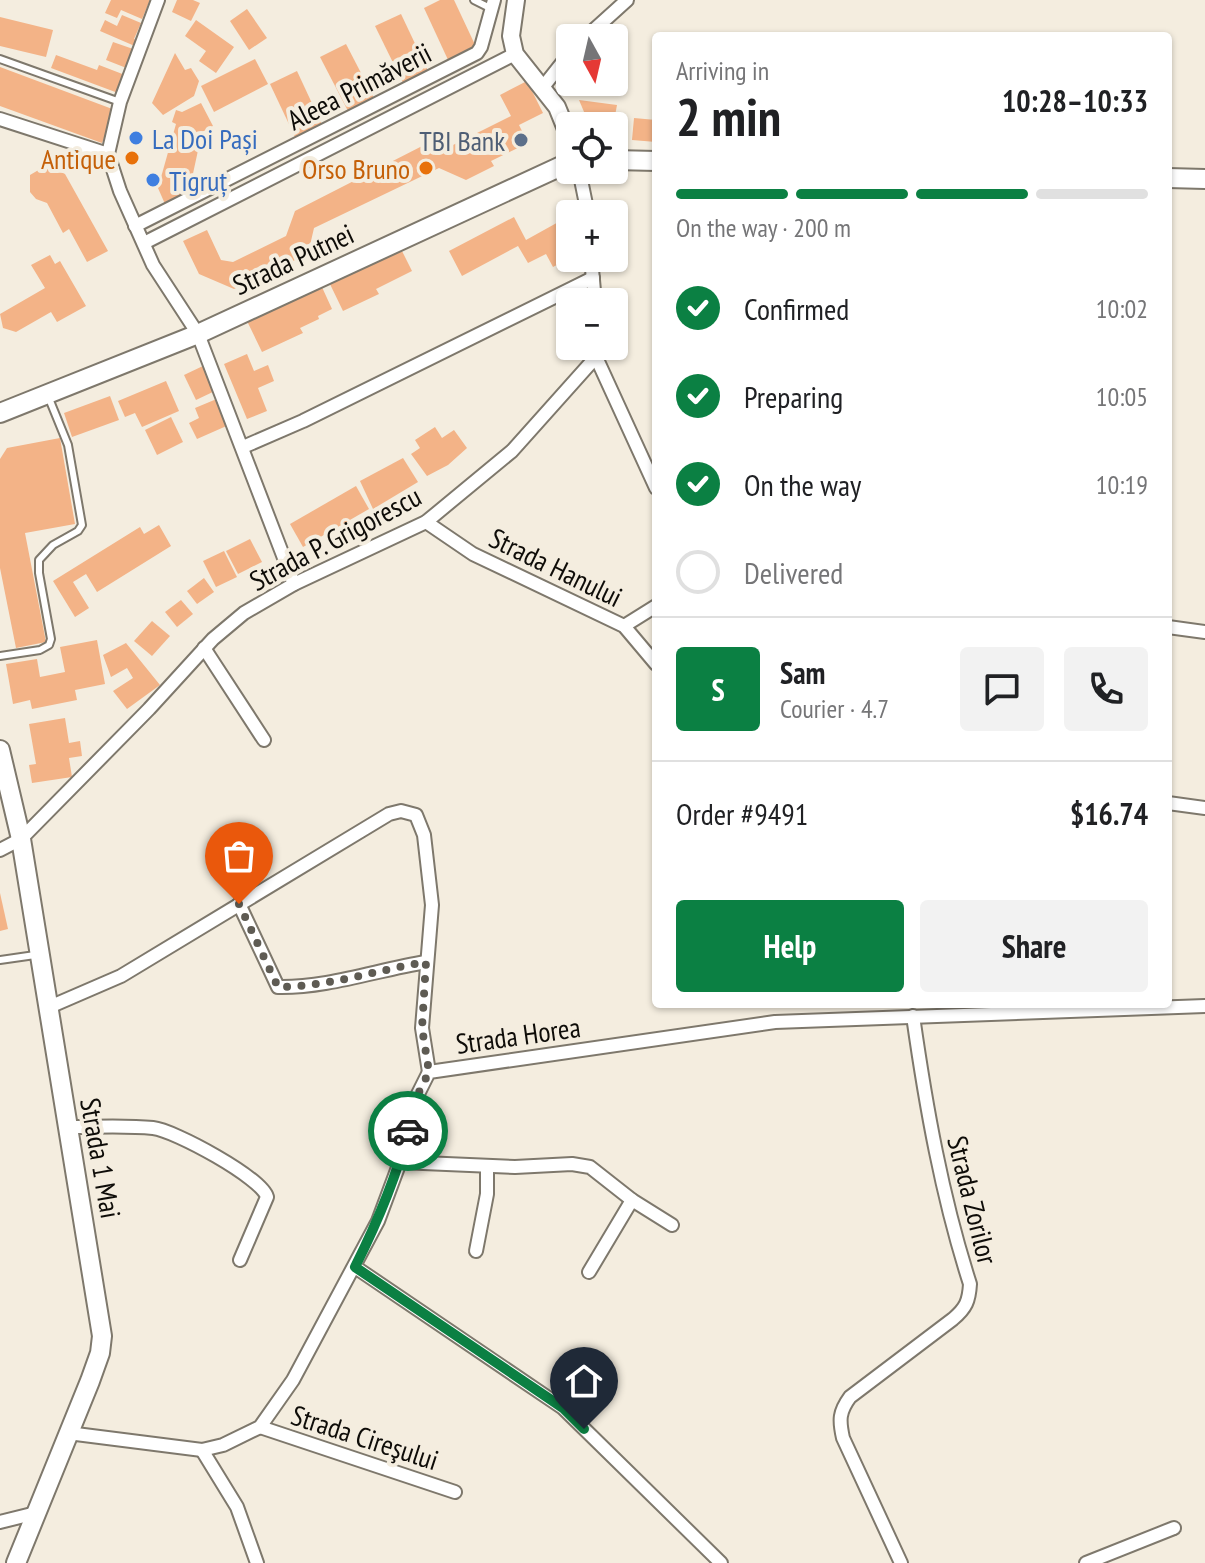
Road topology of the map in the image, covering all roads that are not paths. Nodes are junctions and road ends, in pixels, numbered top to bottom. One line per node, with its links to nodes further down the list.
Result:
1 (158, 0): 12 (street)
2 (474, 0): 5 (lane)
3 (516, 0): 6 (street)
4 (627, 0): 7 (street)
5 (494, 5): 6 (street); 21 (street, Aleea Primăverii)
6 (513, 18): 8 (street)
7 (600, 24)
8 (515, 54): 11 (street); 22 (street, Aleea Primăverii)
9 (0, 59): 12 (lane)
10 (556, 71): 11 (street)
11 (543, 87): 13 (street)
12 (120, 102): 15 (street)
13 (559, 112)
14 (0, 119): 15 (street)
15 (108, 154): 21 (street)
16 (628, 160): 17 (main road)
17 (652, 161)
18 (556, 168): 26 (main road, Strada Putnei)
19 (1172, 178): 20 (main road)
20 (1205, 179)
21 (135, 226): 22 (street)
22 (144, 243): 26 (street)
23 (592, 272): 24 (street)
24 (593, 278): 25 (street); 32 (street)
25 (594, 288)
26 (198, 334): 29 (main road, Strada Putnei); 32 (street)
27 (588, 360): 34 (street, Strada P. Grigorescu)
28 (600, 360): 33 (street)
29 (41, 395): 30 (main road, Strada Putnei); 31 (main road, Strada Putnei); 41 (lane)
30 (0, 396)
31 (0, 413)
32 (243, 447): 35 (street)
33 (652, 479)
34 (426, 522): 35 (street, Strada P. Grigorescu); 37 (street, Strada Hanului)
35 (294, 584): 40 (street, Strada P. Grigorescu)
36 (652, 608): 37 (street)
37 (624, 626): 42 (street, Strada Hanului)
38 (1172, 628): 39 (street)
39 (1205, 632)
40 (204, 648): 43 (street); 47 (street, Strada P. Grigorescu)
41 (0, 656)
42 (652, 659)
43 (264, 740)
44 (0, 750): 47 (main road, Strada 1 Mai)
45 (1172, 804): 46 (street)
46 (1205, 808)
47 (21, 839): 48 (street, Strada P. Grigorescu); 50 (main road, Strada 1 Mai)
48 (0, 850)
49 (239, 904): 52 (street); 52 (street); 55 (street)
50 (39, 955): 51 (lane); 55 (main road, Strada 1 Mai)
51 (0, 960)
52 (426, 962): 59 (street)
53 (1205, 1006): 54 (street, Strada Horea)
54 (1172, 1007)
55 (47, 1008): 60 (main road, Strada 1 Mai)
56 (1147, 1008): 58 (street, Strada Horea)
57 (872, 1011): 58 (street, Strada Horea); 59 (street, Strada Horea)
58 (913, 1016): 79 (street, Strada Zorilor)
59 (429, 1072): 61 (street, Strada Horea)
60 (67, 1127): 66 (street); 70 (main road, Strada 1 Mai)
61 (400, 1162): 62 (street); 67 (street, Strada Horea)
62 (487, 1167): 63 (street); 65 (street)
63 (632, 1200): 64 (street); 68 (street)
64 (672, 1225)
65 (476, 1251)
66 (240, 1260)
67 (355, 1267): 69 (street, Strada Horea); 78 (street)
68 (589, 1272)
69 (260, 1427): 71 (street, Strada Horea); 72 (street, Strada Cireşului)
70 (68, 1433): 71 (street, Strada Horea); 73 (main road, Strada 1 Mai)
71 (202, 1450): 77 (street)
72 (455, 1492)
73 (36, 1513): 74 (street); 76 (main road, Strada 1 Mai)
74 (0, 1522)
75 (1174, 1528): 80 (street)
76 (16, 1563)
77 (257, 1563)
78 (721, 1563)
79 (901, 1563)
80 (1086, 1563)

